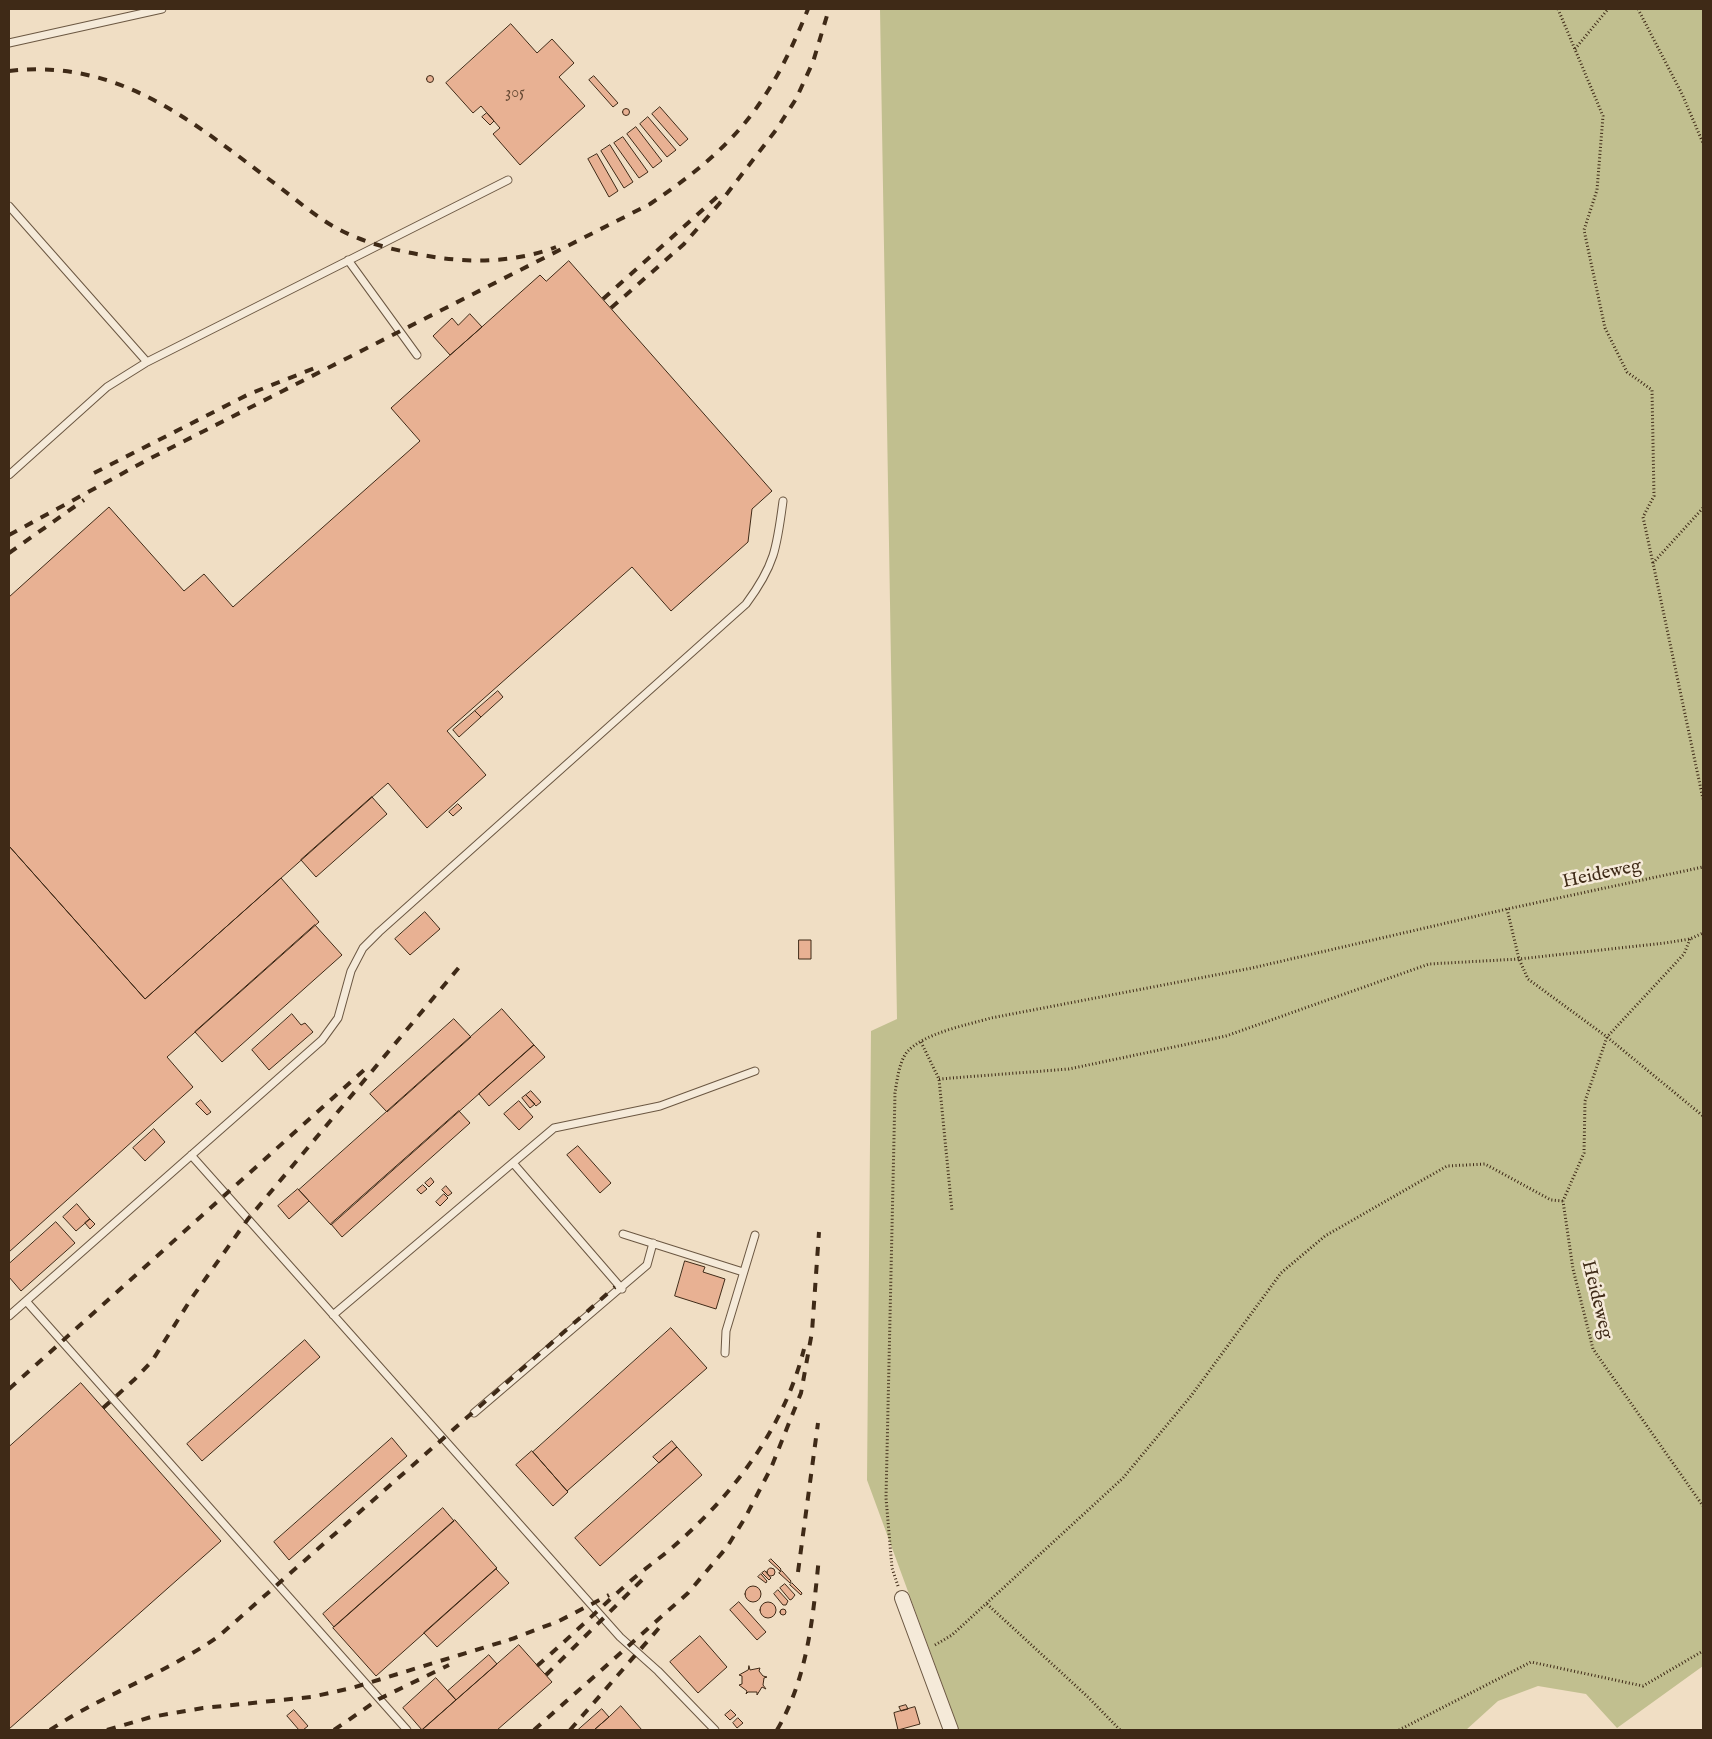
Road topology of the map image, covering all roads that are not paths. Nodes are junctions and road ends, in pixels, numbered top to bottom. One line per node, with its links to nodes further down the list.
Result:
1 (162, 9): 2 (lane)
2 (9, 43)
3 (508, 180): 5 (lane)
4 (9, 206): 7 (lane)
5 (348, 260): 6 (lane); 7 (lane)
6 (417, 355)
7 (147, 362): 8 (lane)
8 (9, 475)
9 (783, 501): 11 (lane)
10 (755, 1071): 12 (lane)
11 (191, 1155): 18 (lane); 19 (lane)
12 (513, 1163): 17 (lane); 19 (lane)
13 (623, 1234): 15 (lane)
14 (755, 1235): 16 (lane)
15 (653, 1242): 16 (lane); 17 (lane)
16 (743, 1272): 21 (lane)
17 (622, 1288): 22 (lane)
18 (26, 1301): 20 (lane); 24 (lane)
19 (334, 1315): 25 (lane)
20 (9, 1316)
21 (725, 1353)
22 (474, 1413)
23 (902, 1598): 26 (street)
24 (407, 1730)
25 (715, 1730)
26 (951, 1730)

